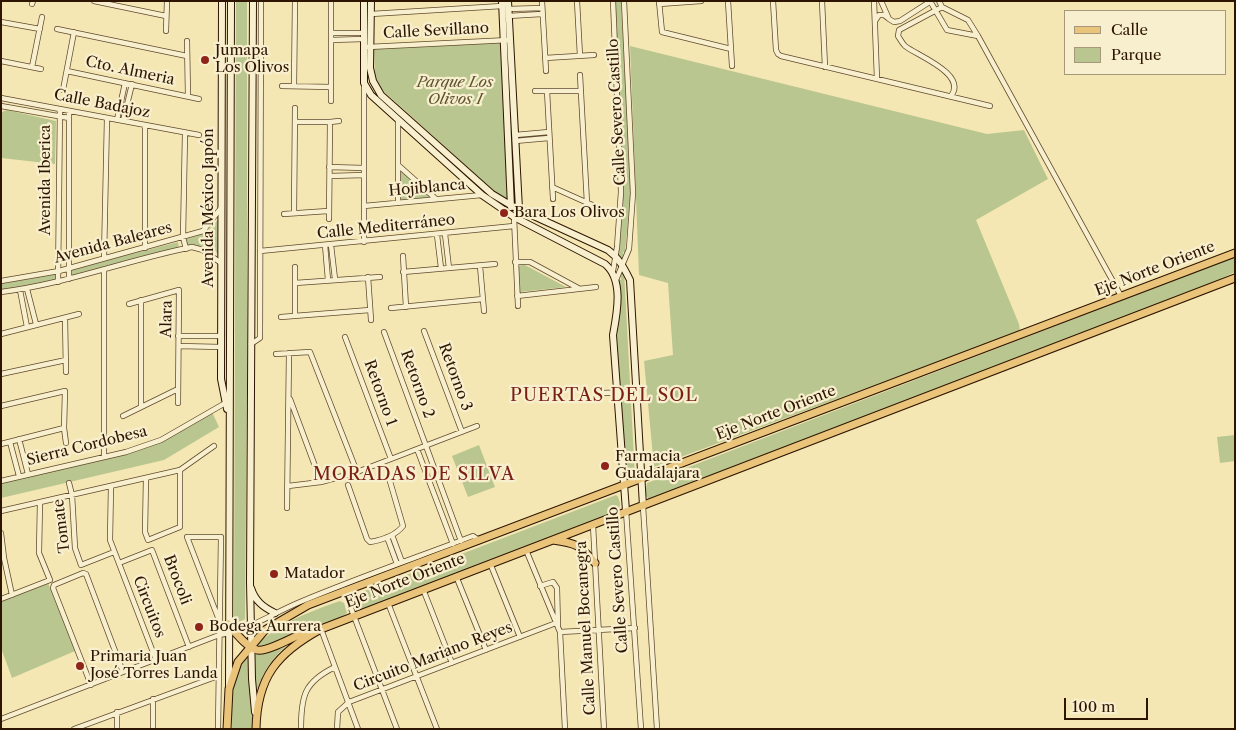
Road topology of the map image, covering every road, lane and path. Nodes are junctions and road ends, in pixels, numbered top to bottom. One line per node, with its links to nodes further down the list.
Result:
1 (94, 1): 31 (street)
2 (167, 1): 31 (street)
3 (222, 1): 43 (street, Avenida México Japón)
4 (231, 1): 44 (street, Avenida México Japón)
5 (253, 1): 191 (street)
6 (261, 1): 133 (street)
7 (295, 1): 67 (street)
8 (331, 1): 40 (street)
9 (364, 1): 41 (street)
10 (371, 1): 29 (street)
11 (508, 1): 26 (street)
12 (542, 1): 27 (street)
13 (577, 1): 52 (street)
14 (613, 1): 135 (street, Calle Severo Castillo)
15 (624, 1): 142 (street, Calle Severo Castillo)
16 (701, 1): 24 (street)
17 (728, 1): 49 (street)
18 (773, 1): 57 (street)
19 (822, 1): 57 (street)
20 (874, 1): 35 (street)
21 (880, 1): 33 (street)
22 (930, 1): 28 (street); 33 (street)
23 (939, 1): 25 (street)
24 (659, 2): 49 (street)
25 (942, 6): 28 (street); 42 (street)
26 (505, 8): 27 (street); 29 (street); 30 (street); 46 (street); 46 (street)
27 (542, 8): 30 (street)
28 (935, 10): 42 (street); 74 (street)
29 (371, 14): 48 (street)
30 (542, 14): 53 (street)
31 (166, 16): 38 (street)
32 (42, 17): 36 (street)
33 (889, 19): 35 (street)
34 (1, 22): 36 (street)
35 (874, 25): 62 (street)
36 (40, 29): 56 (street)
37 (57, 29): 39 (street, Cto. Almeria)
38 (166, 31)
39 (74, 32): 51 (street, Cto. Almeria); 59 (street, Cto. Almeria)
40 (330, 33): 41 (street); 45 (street)
41 (364, 36): 45 (street); 48 (street)
42 (978, 36): 169 (street)
43 (222, 40): 44 (street); 93 (street, Avenida México Japón)
44 (231, 40): 94 (street, Avenida México Japón)
45 (331, 40): 68 (street)
46 (506, 40): 48 (street, Calle Sevillano); 98 (street); 115 (street)
47 (187, 41): 51 (street, Cto. Almeria)
48 (367, 47): 64 (street); 108 (street)
49 (731, 50): 55 (street)
50 (594, 55): 52 (street)
51 (187, 56): 73 (street, Cto. Almeria)
52 (580, 56): 53 (street)
53 (545, 58): 60 (street)
54 (1, 61): 56 (street)
55 (732, 66)
56 (32, 67): 58 (street)
57 (826, 67): 62 (street)
58 (41, 69)
59 (66, 71): 63 (street, Cto. Almeria); 69 (street, Cto. Almeria)
60 (546, 71)
61 (580, 75): 72 (street)
62 (876, 79): 74 (street)
63 (125, 83): 65 (street, Cto. Almeria); 86 (street)
64 (364, 83): 89 (street); 102 (street)
65 (132, 84): 73 (street, Cto. Almeria); 88 (street)
66 (282, 86): 67 (street)
67 (294, 86): 68 (street)
68 (331, 87): 77 (street)
69 (63, 90)
70 (535, 91): 71 (street)
71 (547, 91): 72 (street); 95 (street)
72 (581, 91): 113 (street)
73 (188, 96): 76 (street, Cto. Almeria)
74 (951, 96): 79 (street)
75 (1, 99): 81 (street, Calle Badajoz)
76 (199, 99)
77 (331, 101)
78 (1, 106): 83 (street, Calle Badajoz)
79 (990, 106)
80 (295, 108): 90 (street)
81 (60, 109): 82 (street, Calle Badajoz); 83 (street, Avenida Iberica)
82 (69, 111): 84 (street, Avenida Iberica); 85 (street, Calle Badajoz)
83 (59, 118): 84 (street, Calle Badajoz); 106 (street, Avenida Iberica)
84 (69, 118): 107 (street, Avenida Iberica)
85 (107, 118): 86 (street, Calle Badajoz); 137 (street)
86 (117, 120): 88 (street, Calle Badajoz)
87 (339, 120): 91 (street)
88 (123, 121): 92 (street, Calle Badajoz)
89 (398, 121): 100 (street); 109 (street)
90 (296, 122): 91 (street); 120 (street)
91 (330, 122): 101 (street)
92 (145, 125): 96 (street, Calle Badajoz); 131 (street)
93 (221, 128): 94 (street); 116 (street, Avenida México Japón)
94 (230, 128): 204 (street, Avenida México Japón)
95 (549, 132): 98 (street); 99 (street)
96 (185, 133): 97 (street, Calle Badajoz); 127 (street)
97 (199, 136)
98 (515, 138): 99 (street); 118 (street)
99 (549, 138): 105 (street)
100 (398, 165): 111 (street); 112 (street)
101 (329, 167): 102 (street); 104 (street)
102 (364, 168): 103 (street)
103 (364, 175): 104 (street); 114 (street)
104 (330, 176): 119 (street)
105 (552, 187): 110 (street); 113 (street)
106 (59, 189): 107 (street); 147 (street, Avenida Iberica)
107 (68, 189): 144 (street, Avenida Iberica)
108 (492, 194): 109 (street, Hojiblanca); 115 (street)
109 (482, 195): 111 (street, Hojiblanca); 122 (street)
110 (553, 198)
111 (436, 199): 112 (street, Hojiblanca)
112 (398, 202): 114 (street, Hojiblanca)
113 (587, 203): 117 (street)
114 (364, 206): 128 (street)
115 (512, 206): 118 (street); 122 (street)
116 (221, 208): 127 (street, Avenida Baleares); 139 (street, Avenida México Japón)
117 (598, 208)
118 (519, 209): 122 (street); 135 (street)
119 (328, 211): 120 (street); 123 (street)
120 (294, 212): 121 (street)
121 (284, 214)
122 (512, 215): 124 (street); 149 (street)
123 (329, 218)
124 (512, 226): 125 (street, Calle Mediterráneo); 138 (street)
125 (446, 234): 126 (street, Calle Mediterráneo); 146 (street)
126 (437, 235): 128 (street, Calle Mediterráneo); 145 (street)
127 (183, 237): 131 (street, Avenida Baleares); 132 (street)
128 (364, 242): 129 (street, Calle Mediterráneo)
129 (331, 245): 130 (street, Calle Mediterráneo); 156 (street)
130 (325, 246): 133 (street, Calle Mediterráneo); 155 (street)
131 (145, 248): 137 (street, Avenida Baleares)
132 (186, 248): 139 (street, Avenida Baleares); 148 (street, Avenida Baleares)
133 (260, 251): 191 (street)
134 (1235, 253): 169 (main road, Eje Norte Oriente)
135 (615, 255): 142 (street); 149 (street, Calle Severo Castillo)
136 (402, 256): 150 (street)
137 (104, 258): 144 (street, Avenida Baleares)
138 (515, 262): 165 (street); 168 (street)
139 (220, 263): 189 (street, Avenida México Japón)
140 (495, 264): 141 (street)
141 (480, 266): 146 (street); 170 (street)
142 (623, 266): 157 (street, Calle Severo Castillo); 201 (street, Calle Severo Castillo)
143 (295, 267): 161 (street)
144 (68, 268): 147 (street, Avenida Baleares); 154 (street, Avenida Iberica)
145 (441, 268): 146 (street); 150 (street)
146 (448, 268)
147 (59, 271): 158 (street, Avenida Baleares); 159 (street, Avenida Iberica)
148 (104, 271): 154 (street, Avenida Baleares); 219 (street)
149 (613, 271): 157 (street, Calle Severo Castillo)
150 (403, 272): 174 (street)
151 (368, 277): 152 (street); 156 (street); 176 (street)
152 (380, 277)
153 (1235, 278): 163 (main road, Eje Norte Oriente)
154 (68, 279): 159 (street, Avenida Baleares)
155 (328, 280): 156 (street); 161 (street)
156 (335, 280)
157 (616, 280): 200 (street, Calle Severo Castillo)
158 (1, 281)
159 (58, 282): 164 (street, Avenida Baleares)
160 (1235, 282): 163 (main road)
161 (295, 283): 179 (street)
162 (596, 287): 165 (street)
163 (1213, 287): 239 (main road, Eje Norte Oriente)
164 (27, 289): 166 (street, Avenida Baleares); 183 (street)
165 (579, 289): 168 (street)
166 (20, 290): 167 (street, Avenida Baleares); 184 (street)
167 (1, 292)
168 (517, 296): 173 (street)
169 (1121, 296): 227 (main road, Eje Norte Oriente)
170 (483, 299): 174 (street); 177 (street)
171 (141, 300): 172 (street, Alara); 188 (street, Alara); 207 (street, Alara)
172 (129, 304)
173 (518, 306)
174 (406, 307): 175 (street)
175 (391, 308)
176 (370, 310): 179 (street); 182 (street)
177 (484, 311)
178 (79, 314): 181 (street)
179 (295, 316): 180 (street)
180 (281, 317)
181 (65, 318): 183 (street); 196 (street)
182 (371, 320)
183 (36, 324): 184 (street)
184 (27, 327): 187 (street)
185 (424, 331): 211 (street, Retorno 3)
186 (384, 332): 217 (street, Retorno 2)
187 (1, 334)
188 (178, 336): 189 (street); 192 (street, Alara)
189 (222, 336): 193 (street, Avenida México Japón)
190 (345, 336): 220 (street, Retorno 1)
191 (251, 344): 259 (street)
192 (179, 346): 193 (street); 199 (street, Alara)
193 (222, 347): 204 (street, Avenida México Japón)
194 (289, 353): 195 (street); 203 (street); 222 (street)
195 (276, 354)
196 (66, 360): 197 (street); 198 (street)
197 (66, 372)
198 (1, 374)
199 (178, 388): 205 (street, Alara); 207 (street)
200 (617, 392): 201 (street); 202 (street); 234 (street, Calle Severo Castillo)
201 (636, 392): 227 (street, Calle Severo Castillo)
202 (601, 393)
203 (289, 397): 229 (street); 233 (street)
204 (227, 402): 219 (street, Sierra Cordobesa); 273 (street, Avenida México Japón)
205 (178, 403)
206 (1, 406): 210 (street)
207 (141, 407): 208 (street)
208 (122, 416)
209 (477, 426): 211 (street)
210 (64, 428): 212 (street); 214 (street)
211 (462, 432): 217 (street)
212 (19, 439): 213 (street); 223 (street)
213 (10, 442): 215 (street); 224 (street)
214 (66, 443)
215 (1, 444)
216 (214, 446): 221 (street)
217 (426, 446): 218 (street); 237 (street, Retorno 2)
218 (417, 449): 220 (street); 238 (street)
219 (104, 457): 223 (street, Sierra Cordobesa)
220 (391, 459): 222 (street)
221 (180, 470): 225 (street); 225 (street)
222 (357, 472): 229 (street)
223 (28, 474): 224 (street, Sierra Cordobesa)
224 (19, 476): 228 (street, Sierra Cordobesa)
225 (146, 478): 232 (street)
226 (389, 478): 245 (street)
227 (640, 479): 234 (main road, Eje Norte Oriente); 239 (street, Calle Severo Castillo)
228 (1, 481)
229 (322, 482): 233 (street)
230 (69, 483): 235 (street, Tomate)
231 (348, 485): 245 (street)
232 (111, 486): 235 (street); 251 (street, Circuitos)
233 (288, 486): 240 (street)
234 (623, 486): 242 (street, Calle Severo Castillo); 248 (main road, Eje Norte Oriente)
235 (72, 495): 236 (street); 251 (street, Tomate)
236 (40, 502): 241 (street); 264 (street)
237 (447, 502): 238 (street); 246 (street, Retorno 2)
238 (438, 506): 249 (street)
239 (643, 506): 242 (main road, Eje Norte Oriente); 315 (street, Calle Severo Castillo)
240 (287, 508)
241 (1, 511)
242 (626, 511): 243 (main road, Eje Norte Oriente); 275 (street, Calle Severo Castillo)
243 (593, 526): 247 (main road, Eje Norte Oriente); 255 (street, Calle Manuel Bocanegra)
244 (1, 533): 264 (street)
245 (390, 536): 252 (street); 256 (street)
246 (461, 540): 248 (street); 249 (street)
247 (550, 540): 250 (main road, Eje Norte Oriente); 255 (main road)
248 (481, 541): 260 (main road, Eje Norte Oriente)
249 (453, 544): 252 (street)
250 (526, 549): 254 (main road, Eje Norte Oriente); 261 (street)
251 (114, 552): 253 (street, Circuitos)
252 (402, 562): 256 (street)
253 (119, 563): 284 (street, Brocoli); 286 (street, Circuitos)
254 (490, 563): 258 (main road, Eje Norte Oriente); 282 (street)
255 (594, 563): 277 (street, Calle Manuel Bocanegra)
256 (397, 564): 257 (street)
257 (373, 574): 260 (main road); 262 (street)
258 (456, 576): 263 (main road, Eje Norte Oriente); 285 (street)
259 (250, 582): 268 (street); 274 (street)
260 (368, 583): 262 (main road, Eje Norte Oriente)
261 (540, 586): 272 (street); 278 (street)
262 (343, 589): 266 (street); 269 (main road, Eje Norte Oriente); 270 (street)
263 (423, 589): 267 (main road, Eje Norte Oriente); 287 (street)
264 (12, 595): 265 (street)
265 (1, 599)
266 (300, 602): 268 (street); 269 (main road)
267 (388, 603): 270 (main road, Eje Norte Oriente); 291 (street)
268 (275, 613): 274 (street)
269 (295, 613): 283 (main road, Eje Norte Oriente)
270 (354, 616): 276 (main road, Eje Norte Oriente); 294 (street)
271 (219, 620): 271 (street); 281 (street)
272 (556, 623): 278 (street); 282 (street, Circuito Mariano Reyes)
273 (228, 624): 279 (main road); 280 (street, Avenida México Japón)
274 (250, 626): 279 (street); 283 (street)
275 (635, 628): 277 (street); 314 (street, Calle Severo Castillo)
276 (321, 629): 283 (main road); 288 (street); 298 (main road, Eje Norte Oriente)
277 (598, 629): 278 (street); 313 (street, Calle Manuel Bocanegra)
278 (559, 630): 312 (street)
279 (235, 632): 280 (street); 283 (main road)
280 (228, 634): 281 (street); 293 (street, Avenida México Japón)
281 (219, 635): 284 (street); 290 (street)
282 (520, 637): 285 (street, Circuito Mariano Reyes)
283 (250, 646): 293 (main road, Eje Norte Oriente); 298 (street)
284 (189, 647): 286 (street)
285 (486, 650): 287 (street, Circuito Mariano Reyes)
286 (156, 660): 289 (street)
287 (452, 663): 291 (street, Circuito Mariano Reyes)
288 (335, 667): 296 (street); 307 (street)
289 (123, 672): 292 (street); 292 (street)
290 (218, 676): 295 (street); 304 (street)
291 (417, 676): 294 (street, Circuito Mariano Reyes); 311 (street)
292 (91, 685): 299 (street)
293 (229, 689): 305 (main road, Eje Norte Oriente)
294 (382, 690): 296 (street, Circuito Mariano Reyes); 310 (street)
295 (153, 699): 297 (street); 303 (street)
296 (349, 702): 308 (street, Circuito Mariano Reyes); 309 (street)
297 (117, 712): 300 (street); 302 (street)
298 (256, 718): 306 (main road, Eje Norte Oriente)
299 (1, 719)
300 (82, 727): 301 (street)
301 (74, 729)
302 (117, 729)
303 (153, 729)
304 (218, 729)
305 (227, 729)
306 (256, 729)
307 (301, 729)
308 (337, 729)
309 (358, 729)
310 (397, 729)
311 (437, 729)
312 (565, 729)
313 (604, 729)
314 (641, 729)
315 (657, 729)

